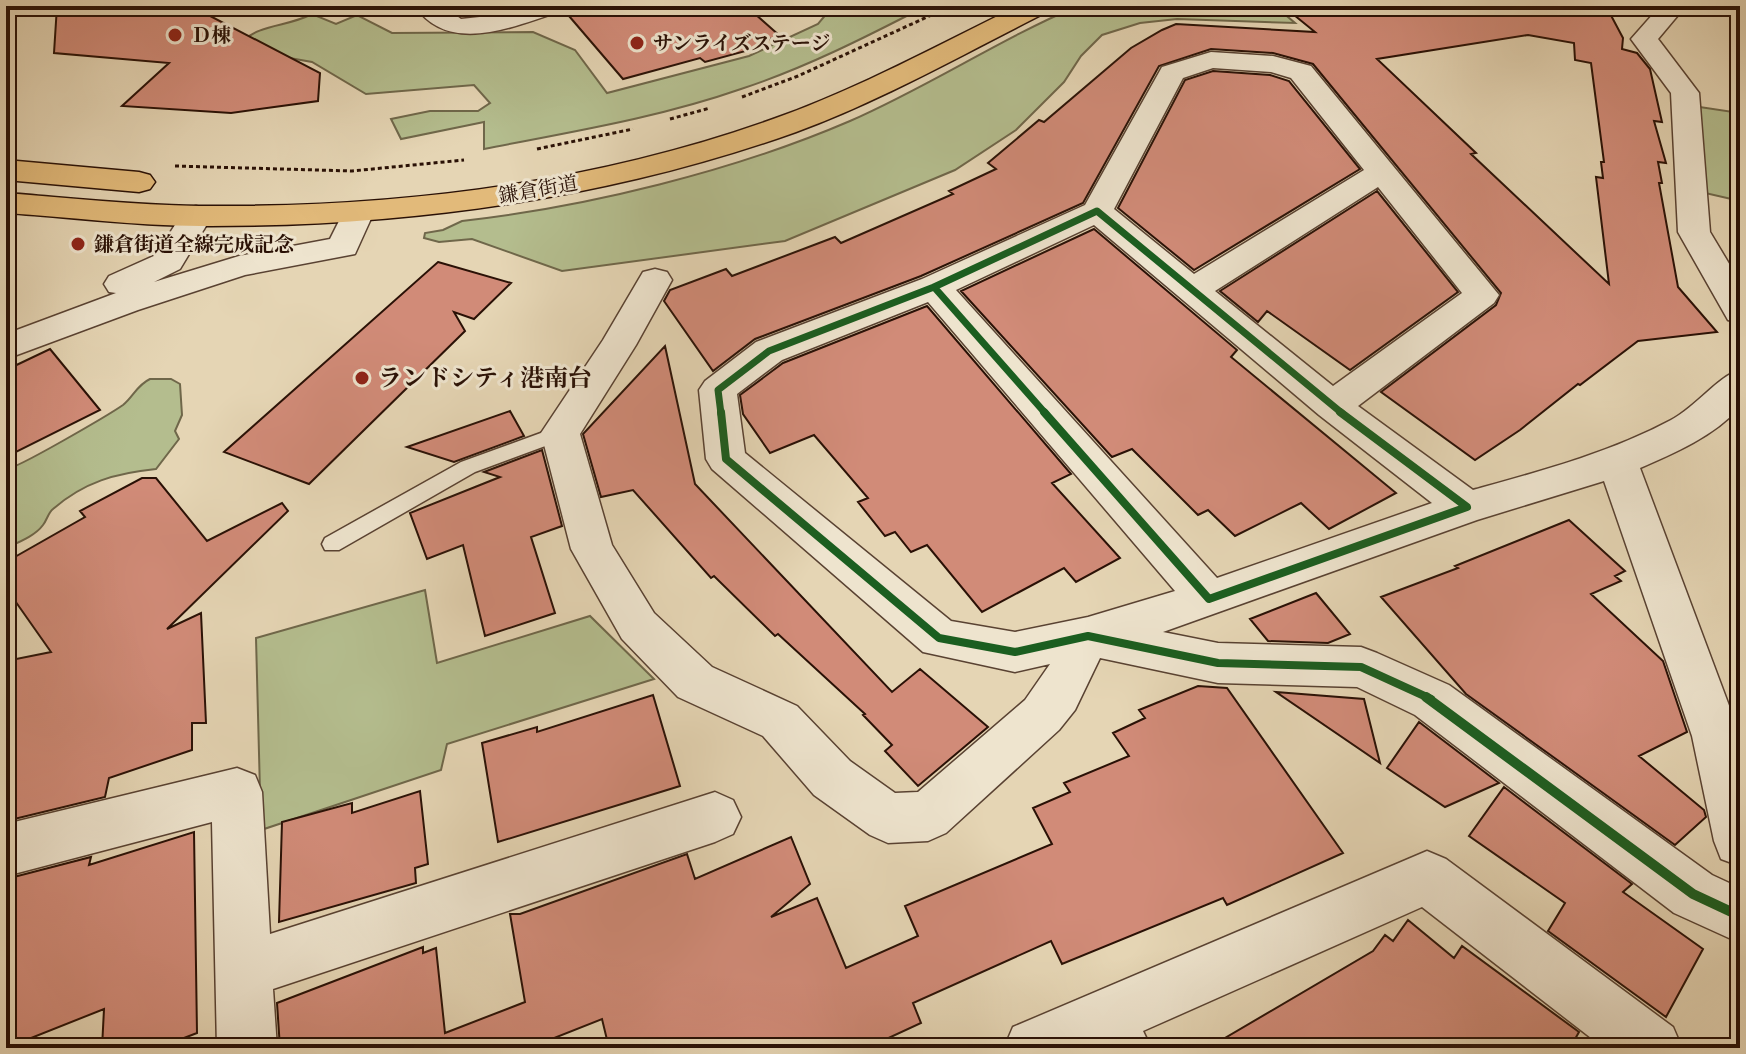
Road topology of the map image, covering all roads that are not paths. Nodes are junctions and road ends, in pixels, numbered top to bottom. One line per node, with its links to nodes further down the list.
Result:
1 (427, 6): 2 (street)
2 (552, 6)
3 (990, 6): 8 (main road, 鎌倉街道)
4 (1038, 6): 11 (main road, 鎌倉街道)
5 (1667, 6): 16 (street)
6 (6, 170): 8 (main road, 鎌倉街道)
7 (1382, 172): 10 (street); 14 (street); 20 (street)
8 (179, 188): 9 (main road, 鎌倉街道); 11 (main road, 鎌倉街道); 15 (street)
9 (6, 203)
10 (1097, 211): 13 (street); 14 (street)
11 (358, 212): 15 (street)
12 (655, 280): 21 (street)
13 (934, 287): 25 (street); 26 (street)
14 (1190, 291): 20 (street)
15 (125, 293): 17 (street); 18 (street)
16 (1740, 312)
17 (6, 325)
18 (6, 347)
19 (1740, 383): 22 (street)
20 (1332, 406): 23 (street)
21 (560, 433): 24 (lane); 26 (street)
22 (1618, 463): 23 (street); 27 (street)
23 (1467, 507): 25 (street)
24 (332, 544)
25 (1209, 599): 26 (street)
26 (1088, 636): 31 (street)
27 (1728, 743): 29 (street)
28 (715, 817): 32 (street)
29 (1740, 841)
30 (6, 850): 32 (street)
31 (1740, 916)
32 (243, 971): 34 (street)
33 (1113, 1033): 35 (street); 36 (street)
34 (247, 1048)
35 (1034, 1048)
36 (1652, 1048)

